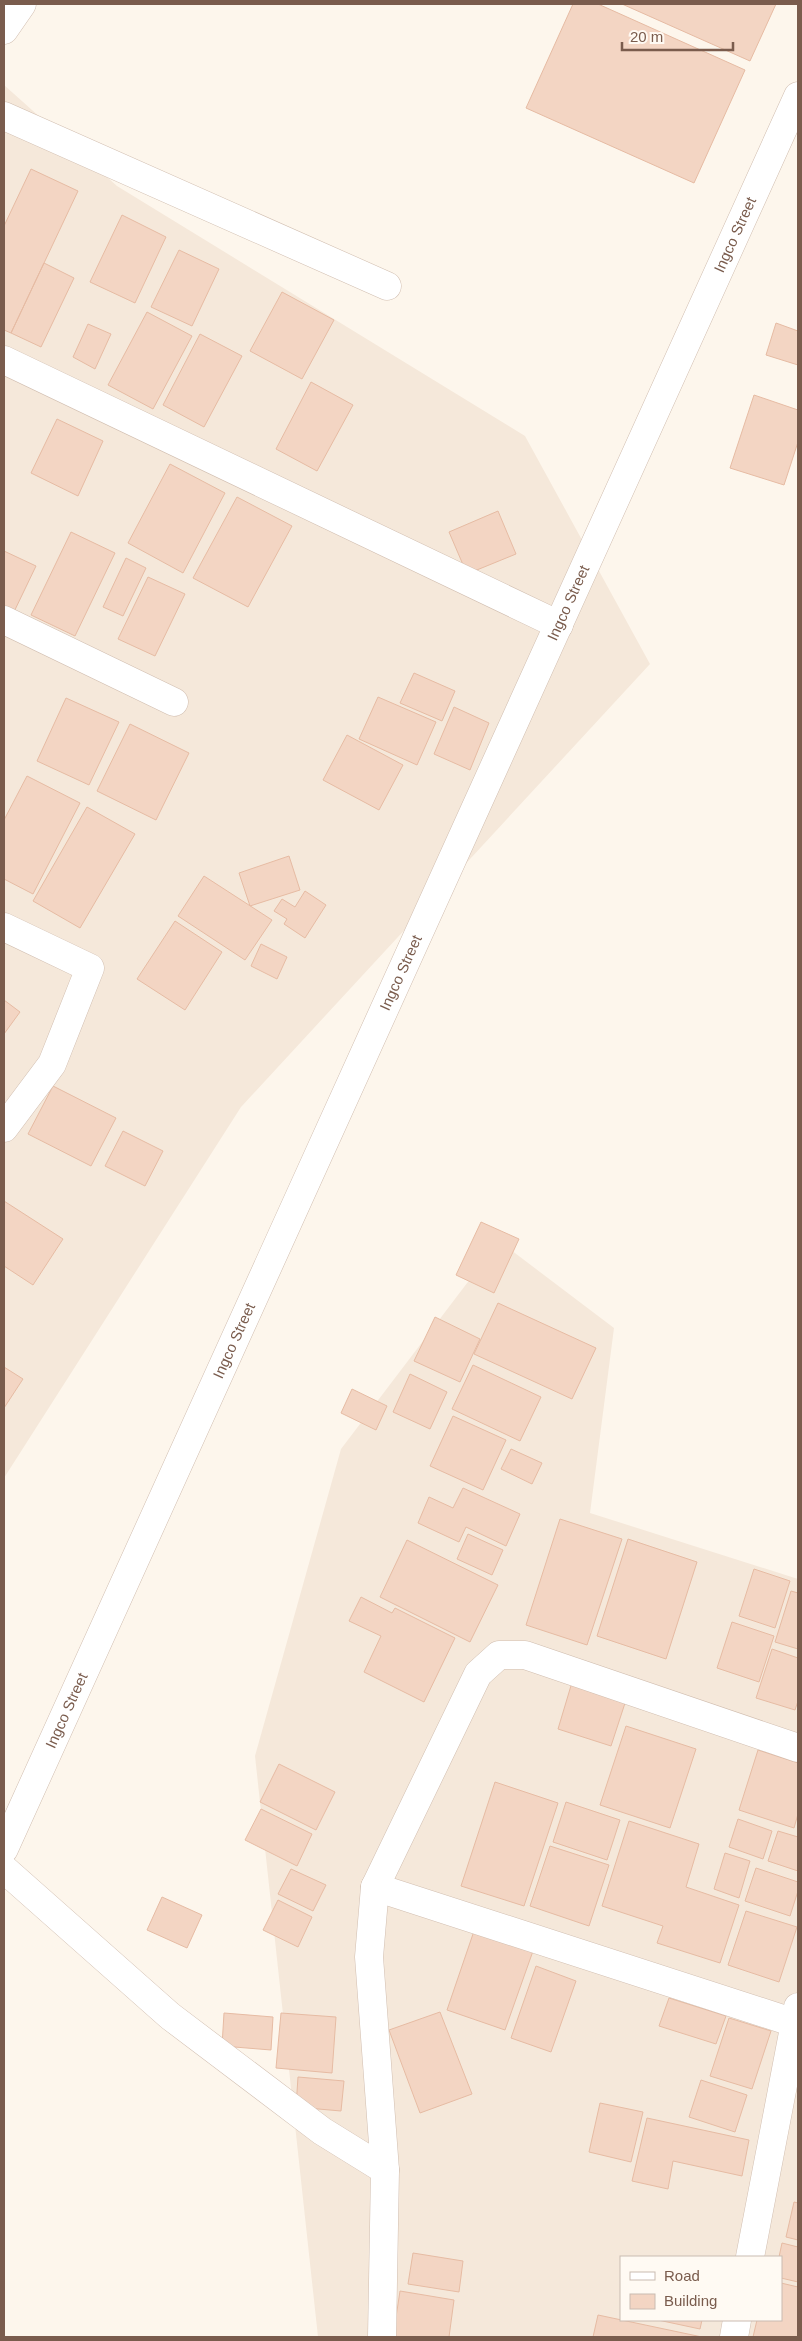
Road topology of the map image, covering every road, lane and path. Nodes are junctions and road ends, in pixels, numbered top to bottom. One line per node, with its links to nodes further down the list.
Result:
1 (22, 4): 2 (street)
2 (4, 30)
3 (798, 96): 8 (street, Ingco Street)
4 (4, 116): 5 (street)
5 (388, 286)
6 (4, 360): 8 (street)
7 (4, 620): 9 (street)
8 (559, 625): 13 (street, Ingco Street)
9 (174, 702)
10 (4, 928): 11 (street)
11 (4, 1128)
12 (798, 1748): 15 (street)
13 (4, 1849)
14 (4, 1869): 17 (street)
15 (375, 1887): 16 (street); 17 (street)
16 (797, 2015): 18 (street)
17 (385, 2170): 20 (street)
18 (750, 2256)
19 (737, 2321): 21 (street)
20 (382, 2337)
21 (734, 2337)

